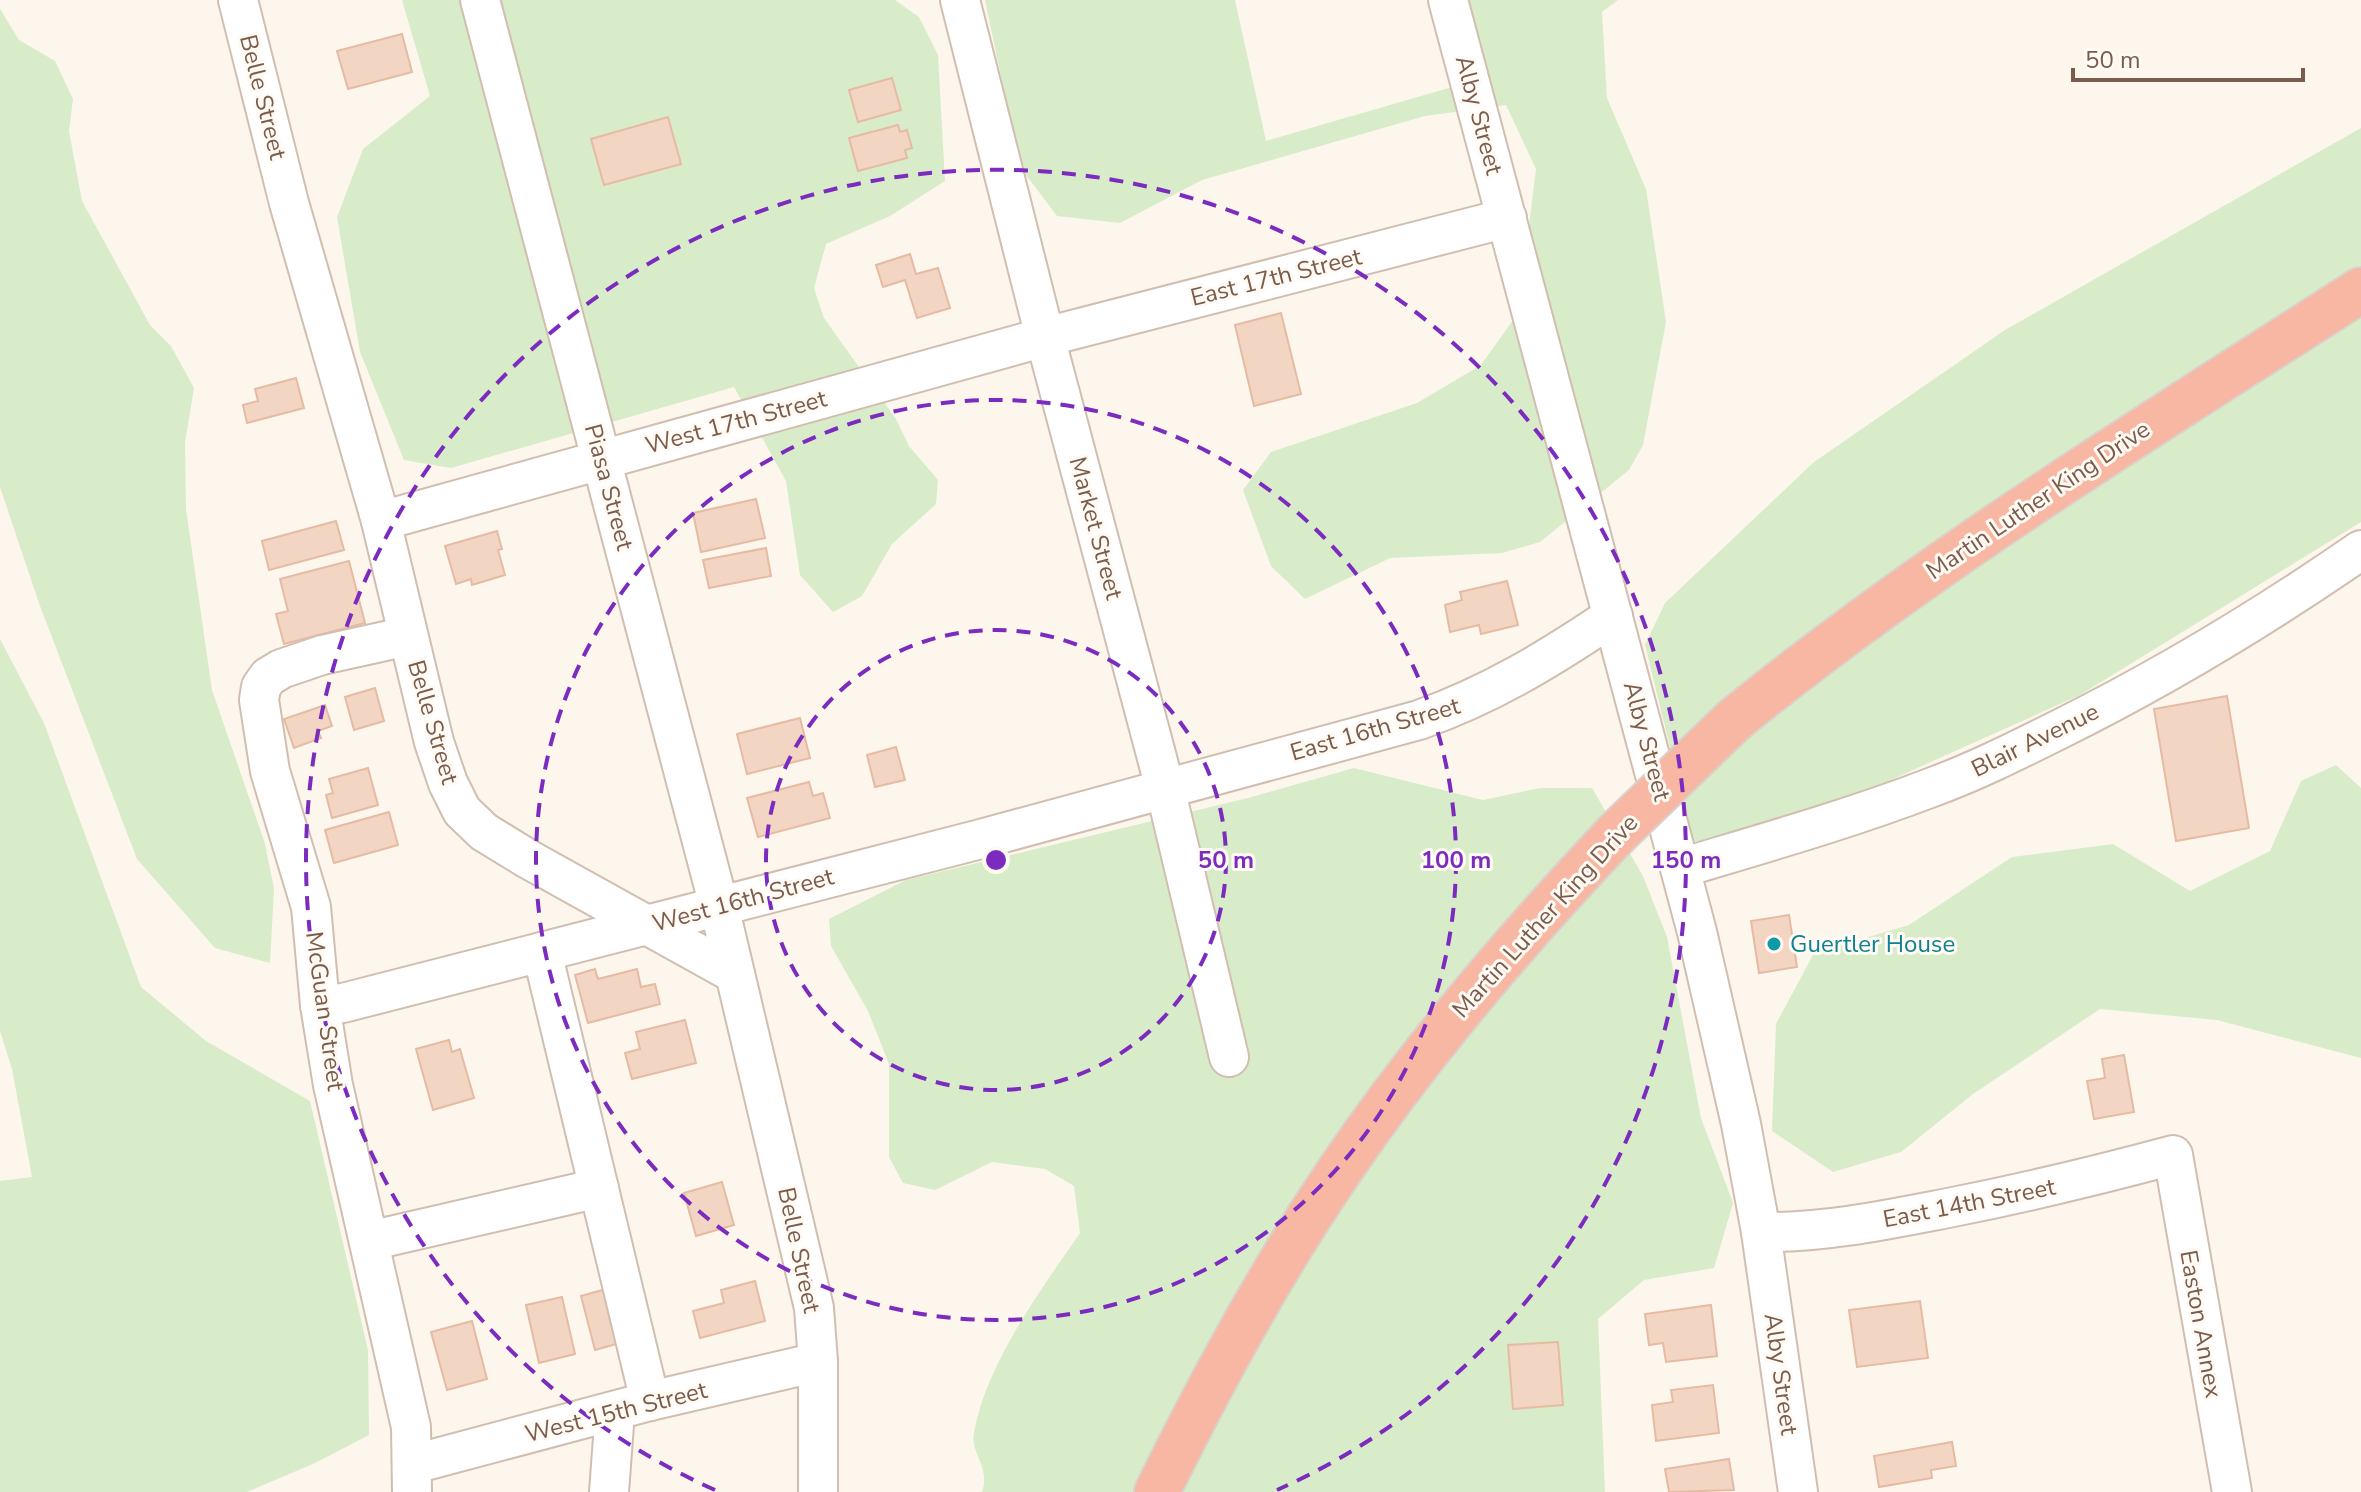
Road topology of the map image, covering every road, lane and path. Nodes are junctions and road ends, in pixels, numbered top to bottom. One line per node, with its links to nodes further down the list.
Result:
1 (238, 0): 9 (street, Belle Street)
2 (480, 0): 8 (street, Piasa Street)
3 (960, 0): 7 (street, Market Street)
4 (1448, 0): 5 (street, Alby Street)
5 (1507, 218): 7 (street, East 17th Street); 11 (street, Alby Street)
6 (2361, 290): 30 (highway, Martin Luther King Drive, bridge)
7 (1045, 337): 8 (street, West 17th Street); 13 (street, Market Street)
8 (602, 459): 9 (street, West 17th Street); 15 (street, Piasa Street)
9 (381, 521): 12 (street, Belle Street)
10 (2361, 551): 14 (street, Blair Avenue)
11 (1613, 616): 13 (street, East 16th Street); 14 (street, Alby Street)
12 (408, 636): 16 (street, Belle Street); 19 (street, McGuan Street)
13 (1165, 788): 15 (street, West 16th Street); 20 (street, Market Street)
14 (1681, 868): 23 (street, Alby Street)
15 (719, 906): 16 (street, West 16th Street); 18 (street, Piasa Street)
16 (647, 925): 17 (street, West 16th Street); 18 (street, Belle Street)
17 (542, 952): 19 (street, West 16th Street); 22 (street)
18 (735, 974): 25 (street, Belle Street)
19 (320, 1005): 24 (street, McGuan Street)
20 (1229, 1057)
21 (2173, 1155): 23 (street, East 14th Street); 32 (street, Easton Annex)
22 (599, 1188): 24 (street); 26 (street)
23 (1761, 1232): 31 (street, Alby Street)
24 (369, 1241): 27 (street, McGuan Street)
25 (818, 1362): 26 (street, West 15th Street); 29 (street, Belle Street)
26 (633, 1406): 27 (street, West 15th Street); 28 (street)
27 (413, 1478)
28 (609, 1492)
29 (818, 1492)
30 (1157, 1492)
31 (1798, 1492)
32 (2232, 1492)

